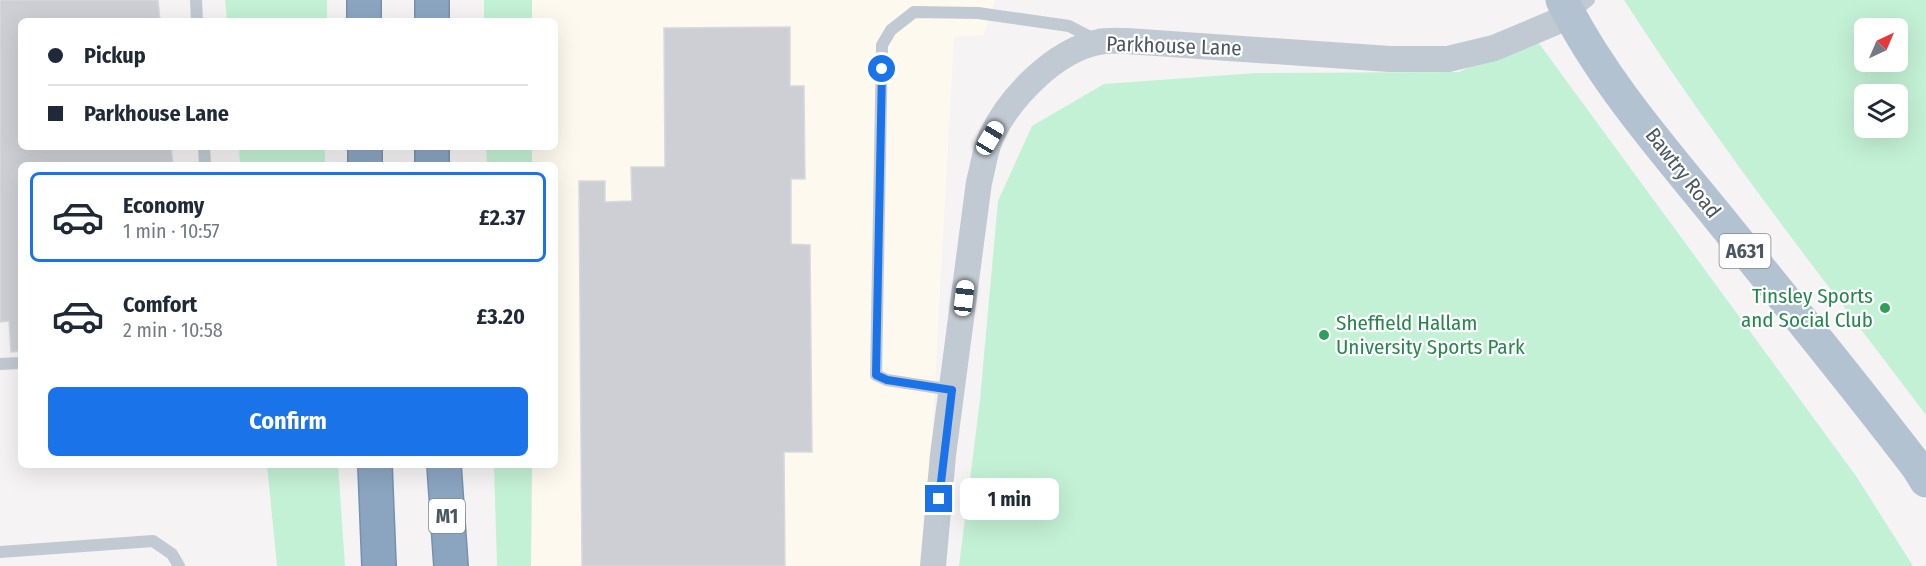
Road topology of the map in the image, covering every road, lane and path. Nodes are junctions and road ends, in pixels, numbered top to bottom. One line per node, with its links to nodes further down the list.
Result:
1 (196, 0): 5 (lane)
2 (364, 0): 6 (highway)
3 (432, 0): 7 (highway)
4 (1573, 5): 8 (street, Parkhouse Lane); 14 (main road, Bawtry Road / A631)
5 (197, 18)
6 (364, 18)
7 (432, 18)
8 (1099, 42): 11 (street, Parkhouse Lane); 11 (lane)
9 (18, 363): 10 (lane)
10 (0, 364)
11 (952, 390): 19 (street, Parkhouse Lane)
12 (375, 468): 17 (highway)
13 (444, 468): 18 (highway, M1)
14 (1926, 481)
15 (0, 552): 16 (lane)
16 (179, 566)
17 (379, 566)
18 (451, 566)
19 (933, 566)

